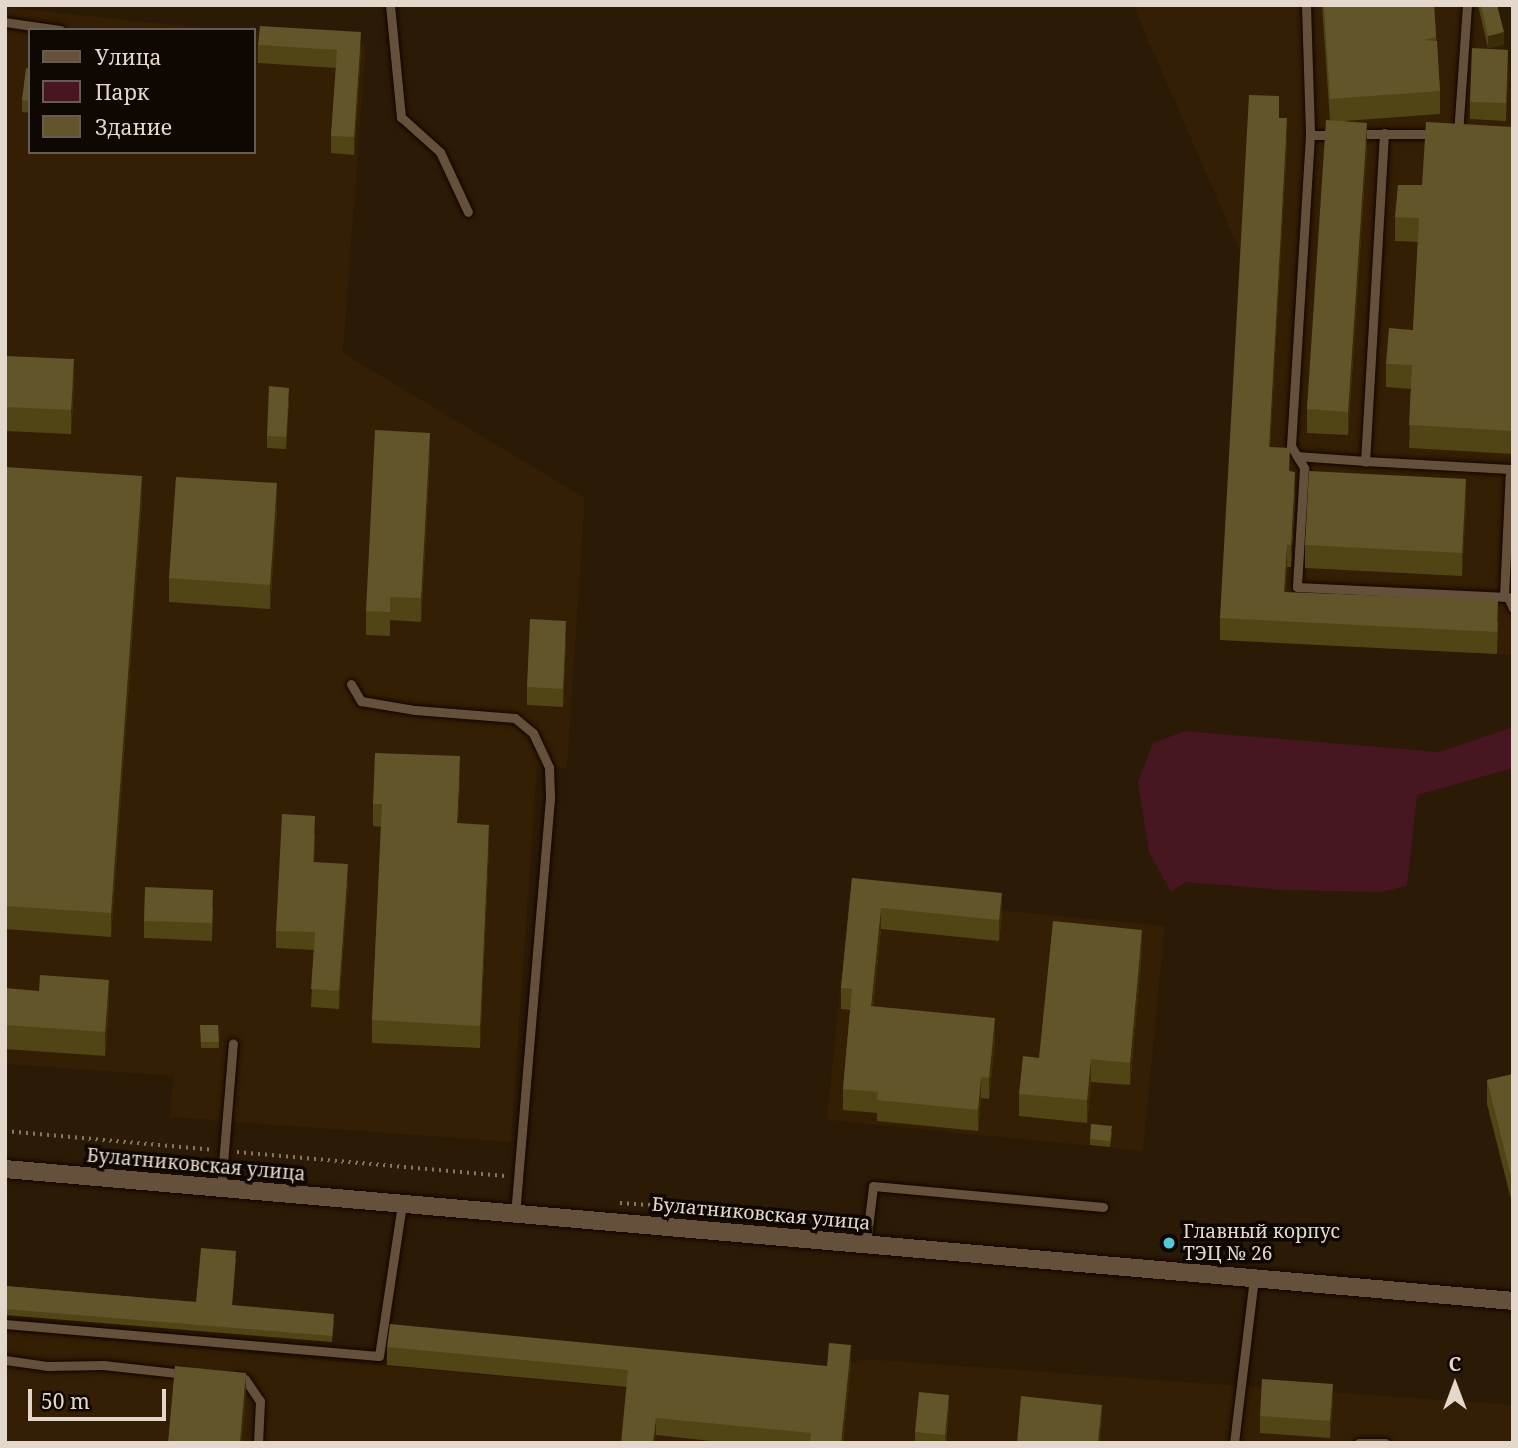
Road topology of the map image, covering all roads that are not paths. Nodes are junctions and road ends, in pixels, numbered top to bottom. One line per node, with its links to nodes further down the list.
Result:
1 (390, 5): 10 (lane)
2 (1306, 5): 7 (lane)
3 (1467, 5): 8 (lane)
4 (5, 22): 5 (lane)
5 (46, 28)
6 (1384, 133): 7 (lane); 8 (lane); 12 (lane)
7 (1310, 135): 11 (lane)
8 (1458, 136): 9 (lane)
9 (1472, 136)
10 (468, 212)
11 (1297, 456): 12 (lane); 13 (lane)
12 (1365, 461): 13 (lane)
13 (1504, 597): 14 (lane)
14 (1513, 608)
15 (351, 684): 21 (lane)
16 (233, 1044): 18 (lane)
17 (5, 1169): 18 (street, Булатниковская улица)
18 (220, 1188): 19 (street, Булатниковская улица)
19 (402, 1204): 21 (street, Булатниковская улица); 26 (lane)
20 (1103, 1207): 22 (lane)
21 (515, 1214): 22 (street, Булатниковская улица)
22 (866, 1244): 23 (street, Булатниковская улица)
23 (1254, 1278): 24 (street, Булатниковская улица); 32 (lane)
24 (1513, 1301)
25 (5, 1324): 26 (lane)
26 (383, 1330): 27 (lane)
27 (397, 1331)
28 (5, 1360): 29 (lane)
29 (195, 1376)
30 (231, 1376): 31 (lane)
31 (258, 1443)
32 (1234, 1443)
33 (1359, 1443): 34 (lane)
34 (1385, 1443)

